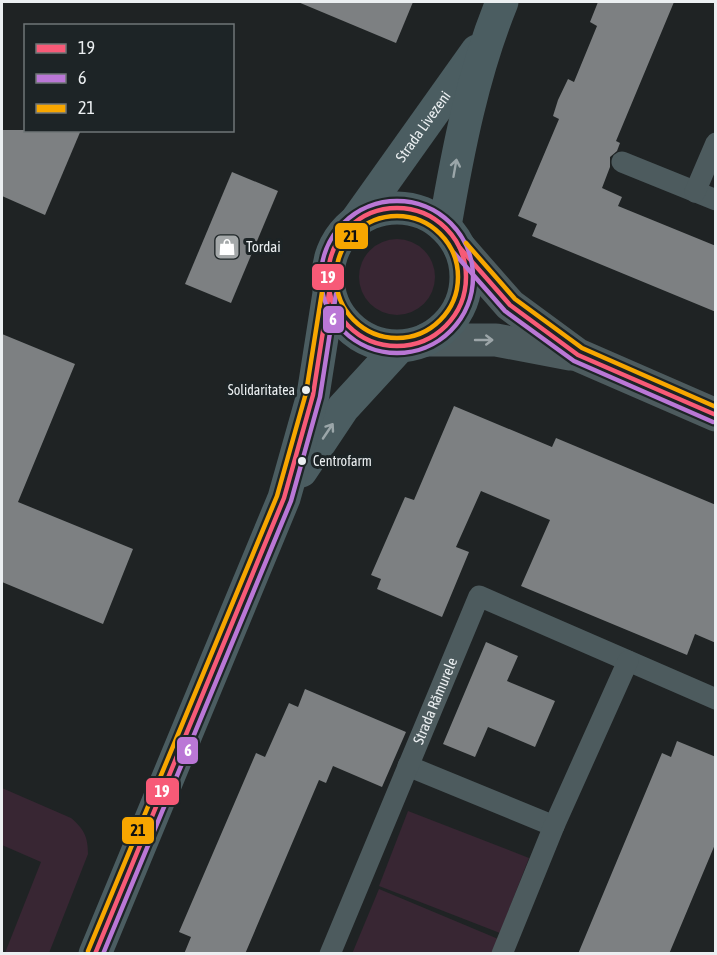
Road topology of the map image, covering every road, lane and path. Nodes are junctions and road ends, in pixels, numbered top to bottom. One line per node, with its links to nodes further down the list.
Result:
1 (502, 2): 2 (main road, Strada Livezeni)
2 (489, 32): 7 (main road, Strada Livezeni); 8 (main road, Strada Livezeni, one-way to 2)
3 (716, 143): 5 (lane)
4 (622, 162): 5 (lane)
5 (695, 192): 6 (lane)
6 (716, 200)
7 (356, 221): 8 (main road); 9 (main road)
8 (452, 237): 10 (main road); 11 (street)
9 (329, 293): 10 (main road); 13 (main road)
10 (413, 343): 11 (street, one-way to 11); 13 (main road, one-way to 10)
11 (578, 356): 12 (street)
12 (716, 415)
13 (284, 498): 18 (main road)
14 (628, 661): 15 (lane, Strada Rămurele); 16 (lane, Strada Rămurele); 17 (lane)
15 (716, 699)
16 (408, 766): 17 (lane); 19 (lane, Strada Rămurele)
17 (554, 826): 20 (lane)
18 (95, 954)
19 (330, 954)
20 (502, 954)

